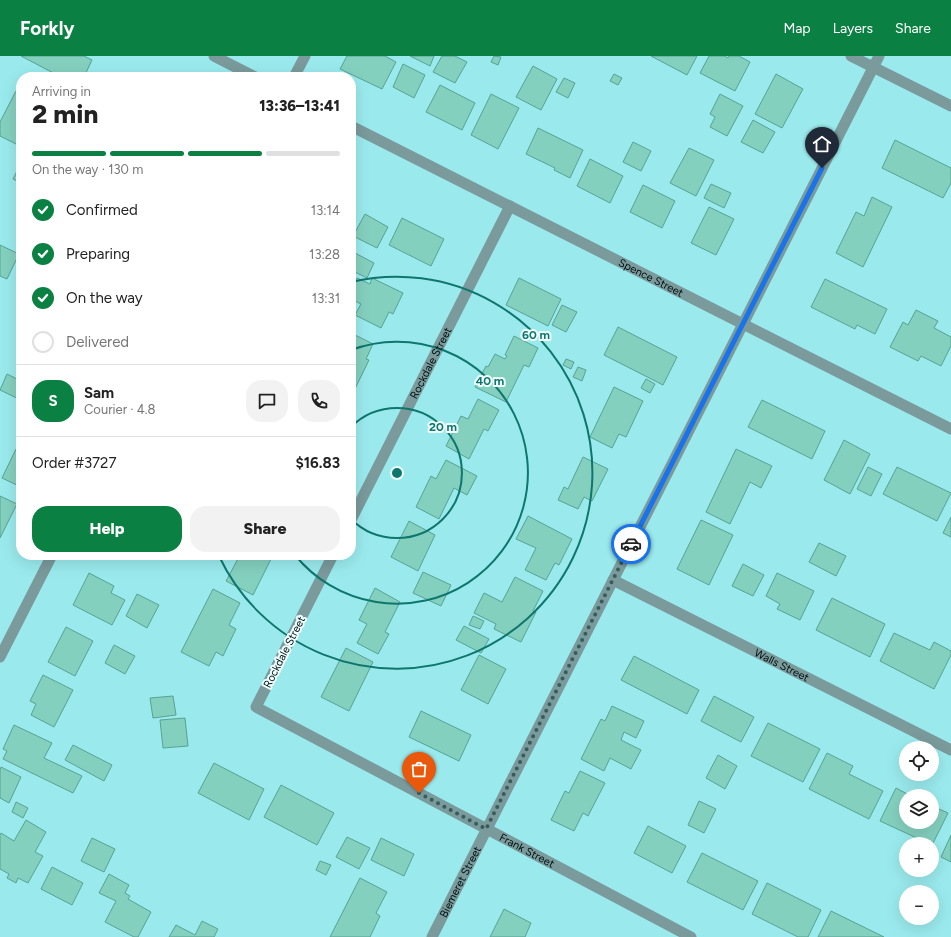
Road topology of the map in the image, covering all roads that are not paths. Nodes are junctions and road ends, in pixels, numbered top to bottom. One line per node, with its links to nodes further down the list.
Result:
1 (214, 56): 6 (street)
2 (305, 56): 7 (street)
3 (851, 56): 5 (street)
4 (879, 56): 5 (street, Biemeret Street)
5 (873, 68): 8 (street); 11 (street, Biemeret Street)
6 (245, 72)
7 (297, 72)
8 (951, 106)
9 (356, 129): 10 (street, Spence Street)
10 (510, 206): 11 (street, Spence Street); 13 (street, Rockdale Street)
11 (743, 324): 12 (street, Spence Street); 16 (street, Biemeret Street)
12 (951, 429)
13 (356, 510)
14 (49, 560): 17 (street)
15 (330, 560): 18 (street, Rockdale Street)
16 (613, 580): 19 (street, Walls Street); 20 (street, Biemeret Street)
17 (0, 657)
18 (256, 707): 20 (street, Frank Street)
19 (951, 750)
20 (486, 829): 21 (street, Biemeret Street); 22 (street, Frank Street)
21 (432, 937)
22 (691, 937)

